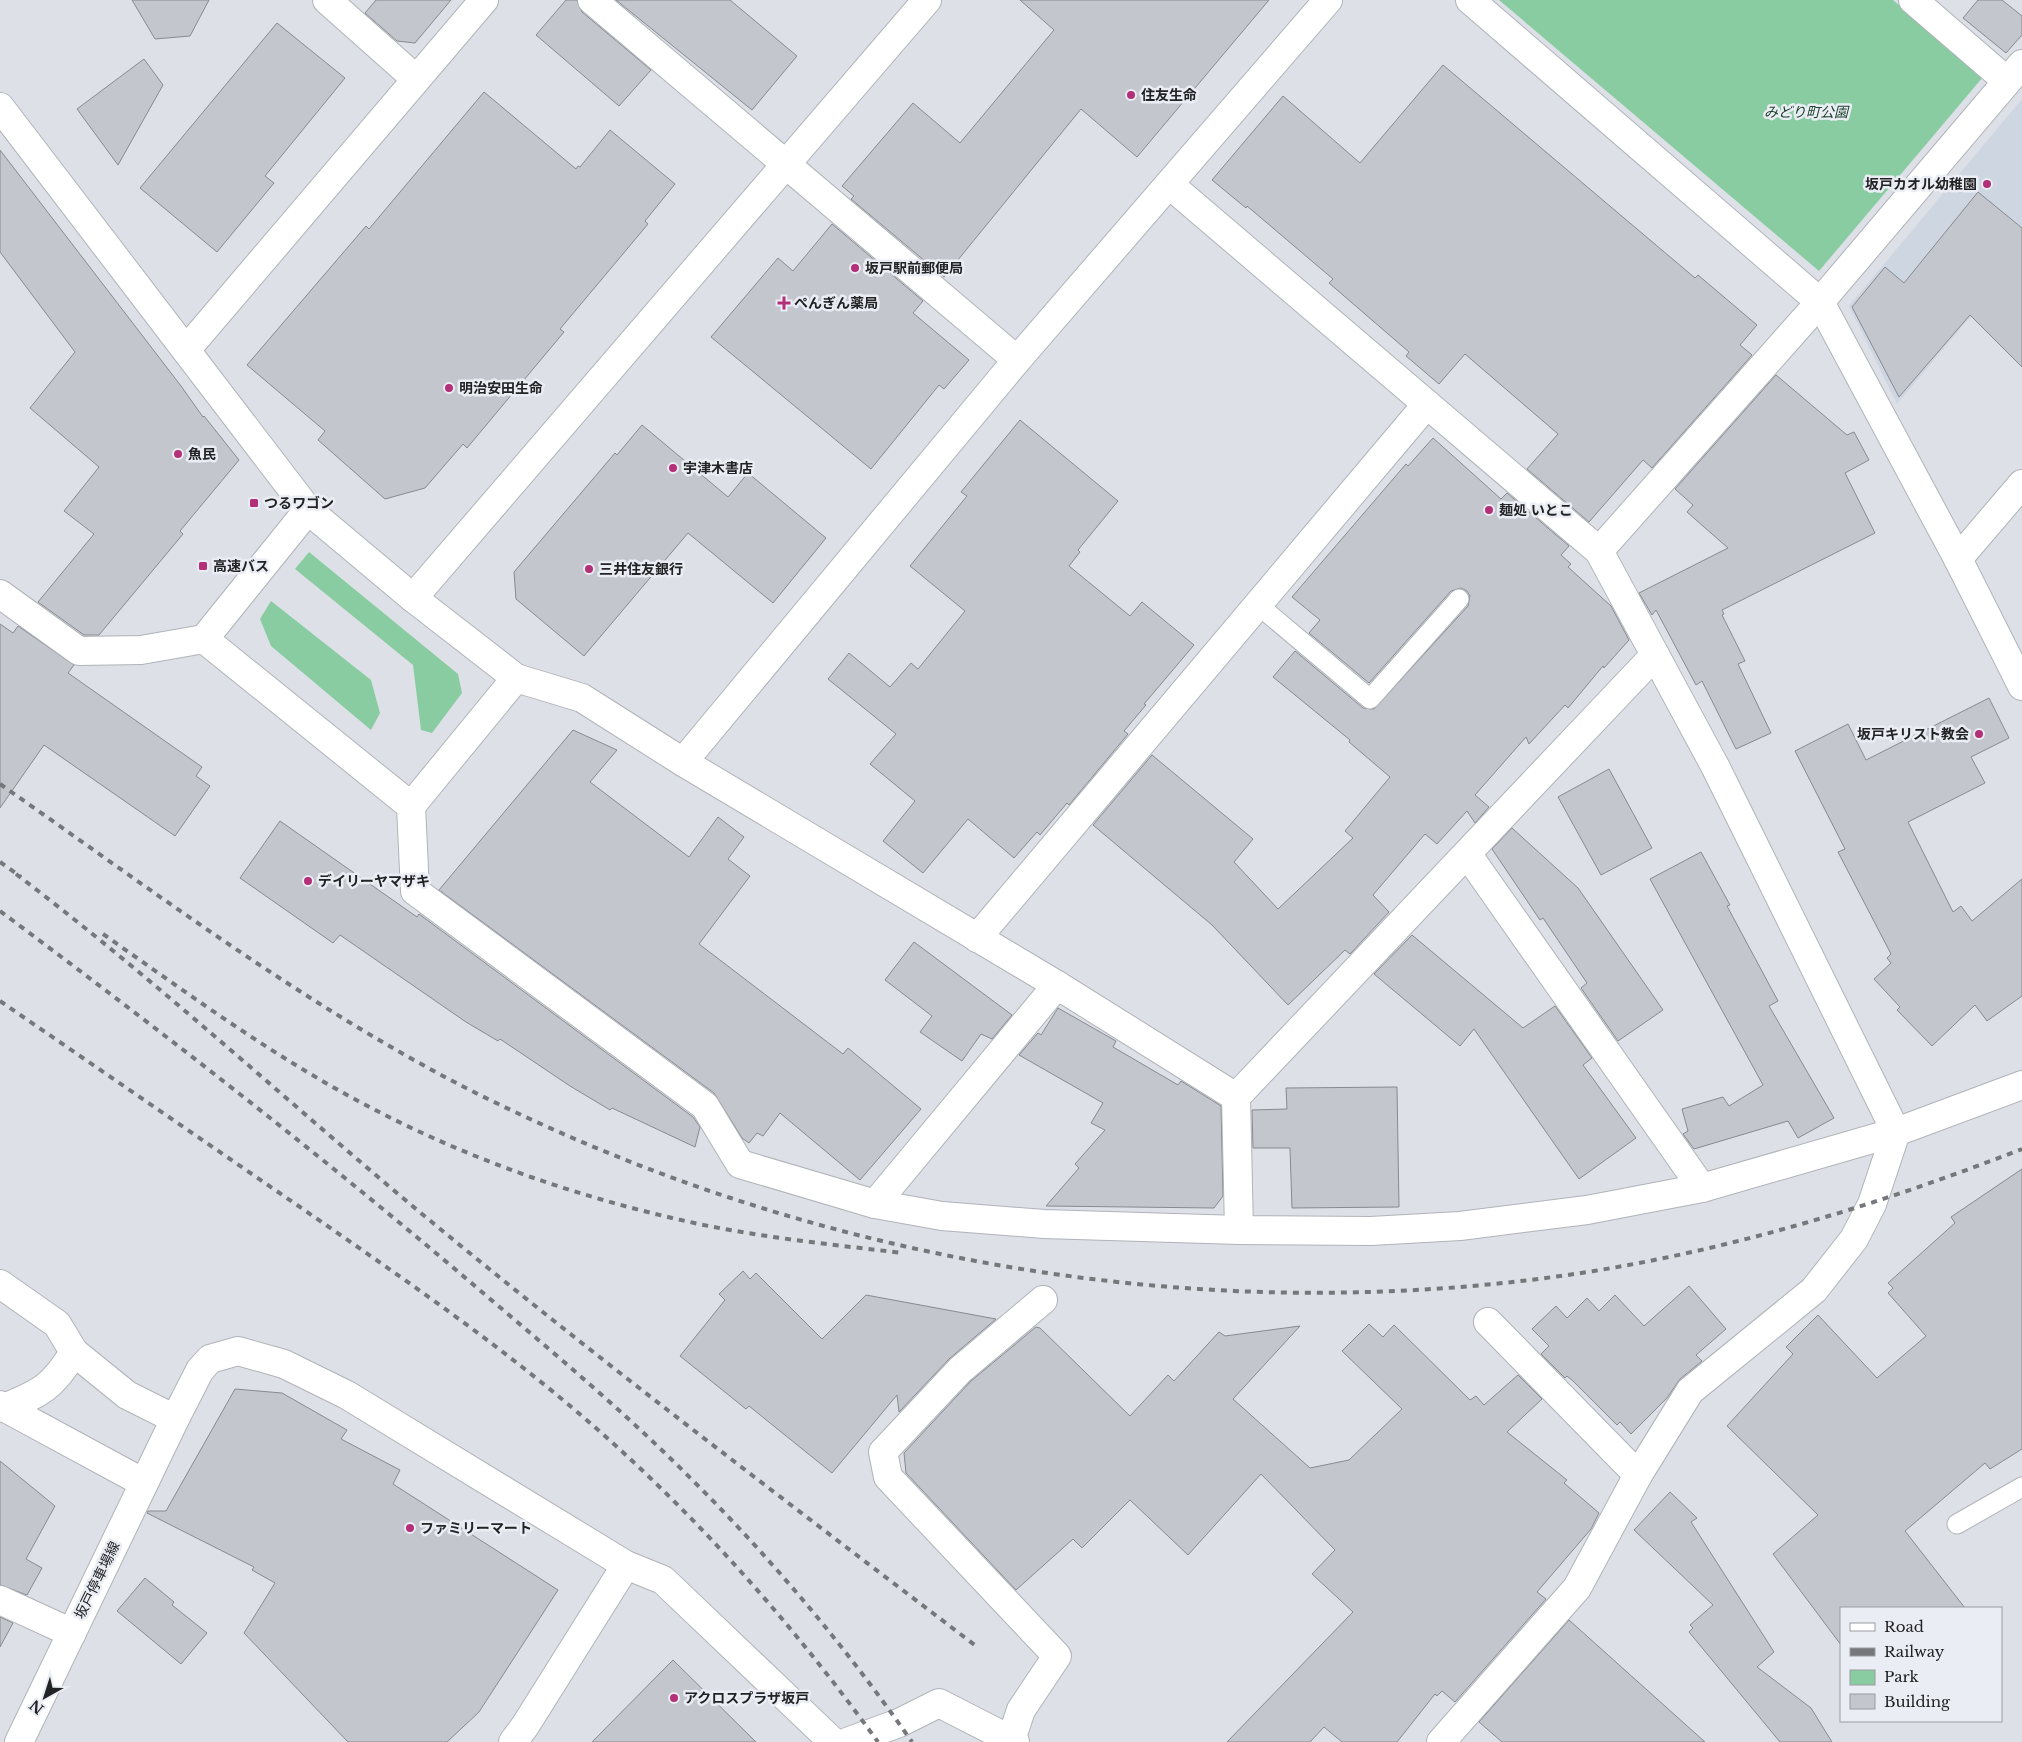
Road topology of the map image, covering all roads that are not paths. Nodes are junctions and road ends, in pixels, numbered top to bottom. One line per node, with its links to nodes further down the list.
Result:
1 (327, 0): 9 (street)
2 (484, 0): 9 (street)
3 (592, 0): 11 (street)
4 (927, 0): 11 (street)
5 (1328, 0): 12 (street)
6 (1470, 0): 13 (street)
7 (1913, 0): 8 (street)
8 (2015, 73): 13 (street)
9 (416, 79): 14 (street)
10 (4, 120): 14 (street)
11 (786, 163): 15 (street); 22 (street)
12 (1170, 185): 15 (street); 16 (street)
13 (1820, 302): 19 (street); 20 (street)
14 (186, 350): 18 (street)
15 (1017, 360): 29 (street)
16 (1427, 404): 19 (street); 24 (street)
17 (2022, 484): 20 (street)
18 (308, 510): 22 (street); 25 (street)
19 (1599, 551): 26 (street)
20 (1958, 559): 28 (street)
21 (0, 594): 25 (street)
22 (413, 598): 27 (street)
23 (1459, 599): 24 (lane)
24 (1257, 604): 32 (street)
25 (204, 638): 30 (street)
26 (1655, 655): 31 (street); 36 (street)
27 (516, 678): 29 (street); 30 (street)
28 (2022, 686)
29 (683, 762): 32 (street)
30 (411, 806): 38 (street)
31 (1468, 855): 35 (street); 37 (street)
32 (977, 938): 33 (street)
33 (1057, 985): 35 (street); 38 (street)
34 (2022, 1085): 36 (street)
35 (1236, 1097): 39 (street)
36 (1896, 1132): 37 (street); 46 (street)
37 (1702, 1188): 39 (street)
38 (875, 1204): 39 (street)
39 (1239, 1230)
40 (0, 1284): 43 (street)
41 (1043, 1300): 53 (street)
42 (1488, 1322): 46 (street)
43 (74, 1352): 44 (street); 45 (street)
44 (2, 1406): 47 (street)
45 (175, 1419): 47 (street, 坂戸停車場線); 50 (street, 坂戸停車場線)
46 (1638, 1475): 58 (street)
47 (144, 1482): 52 (street, 坂戸停車場線)
48 (2022, 1487): 49 (lane)
49 (1958, 1524)
50 (626, 1564): 55 (street); 56 (street, 坂戸停車場線)
51 (0, 1600): 52 (street)
52 (72, 1633): 54 (street, 坂戸停車場線)
53 (1013, 1741): 57 (street)
54 (19, 1742)
55 (513, 1742)
56 (833, 1742)
57 (847, 1742)
58 (1442, 1742)

